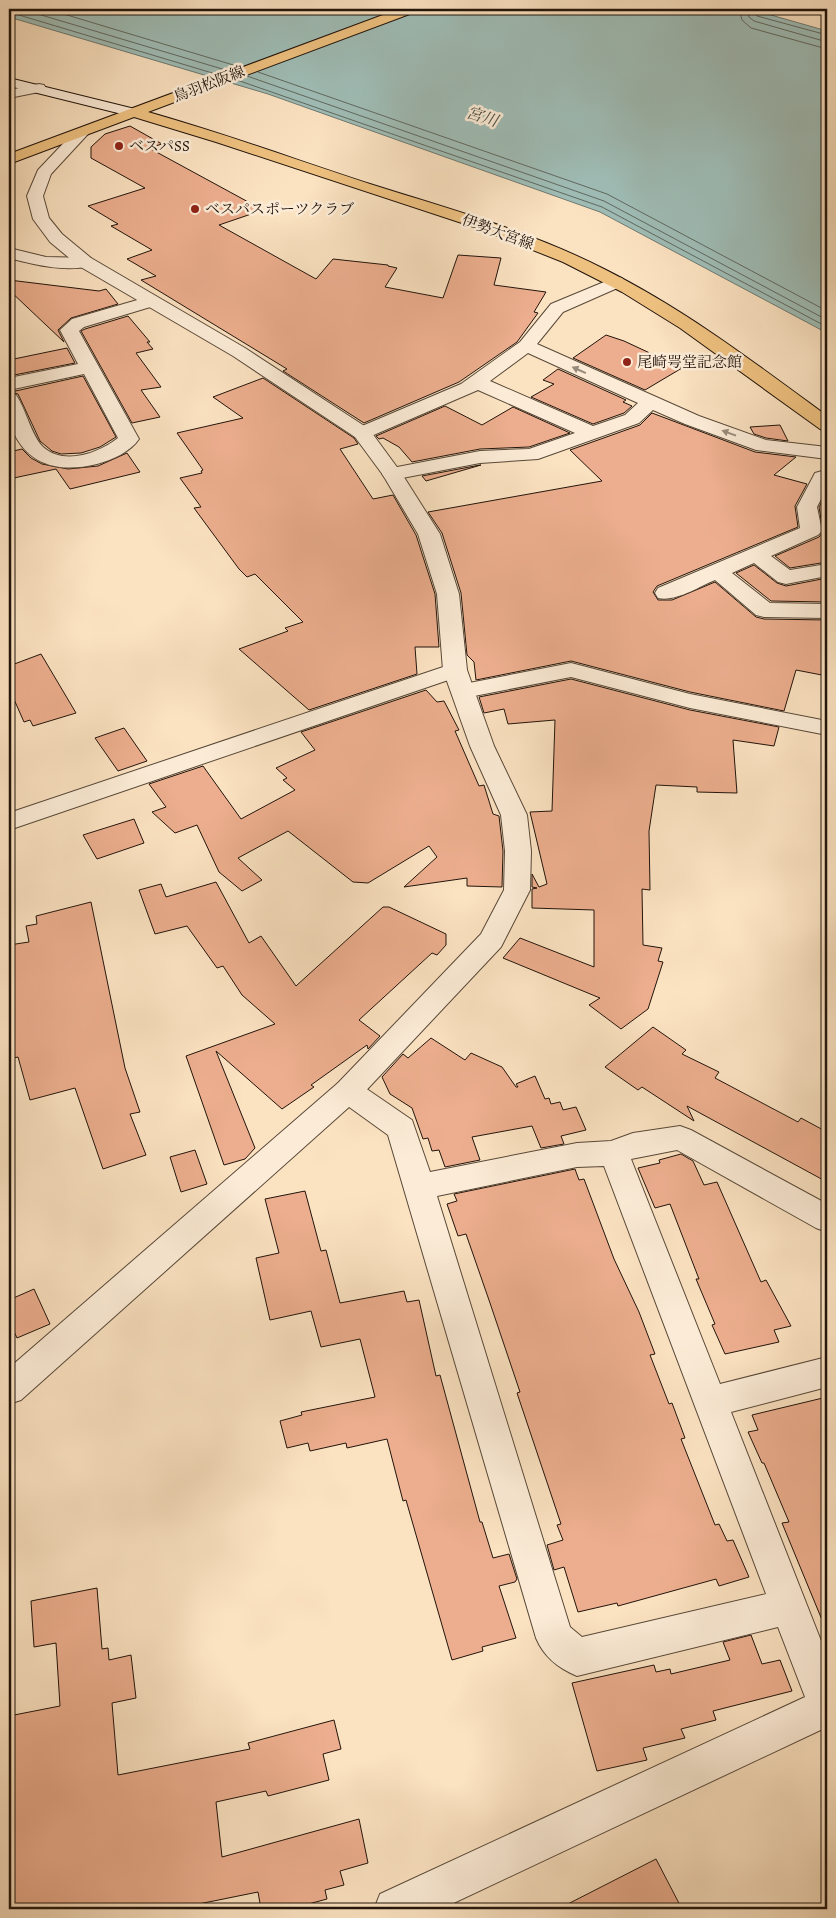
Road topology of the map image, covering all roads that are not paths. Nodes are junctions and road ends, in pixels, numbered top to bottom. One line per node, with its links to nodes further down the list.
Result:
1 (389, 9): 6 (main road, 鳥羽松阪線)
2 (410, 9): 6 (main road, 鳥羽松阪線)
3 (9, 82): 4 (street)
4 (39, 88): 5 (street); 7 (street)
5 (9, 94)
6 (156, 100): 7 (main road, 鳥羽松阪線)
7 (128, 111): 8 (main road, 鳥羽松阪線); 9 (main road, 鳥羽松阪線); 13 (main road, 伊勢大宮線)
8 (80, 134): 10 (main road, 鳥羽松阪線); 12 (street)
9 (9, 149)
10 (9, 159)
11 (9, 252): 12 (street)
12 (85, 262): 14 (street)
13 (616, 282): 15 (street); 21 (main road, 伊勢大宮線)
14 (151, 301): 16 (street); 22 (street)
15 (526, 346): 17 (street); 20 (street, one-way to 15)
16 (90, 367): 18 (street); 19 (street)
17 (476, 382): 22 (street); 23 (street)
18 (9, 384)
19 (9, 399)
20 (651, 402): 23 (street); 24 (street, one-way to 20)
21 (827, 425)
22 (362, 434): 26 (street)
23 (592, 434): 26 (street)
24 (763, 446): 25 (street); 27 (street)
25 (827, 453)
26 (392, 474): 33 (street)
27 (825, 478): 28 (street)
28 (755, 554): 29 (street); 30 (street)
29 (827, 570)
30 (717, 571): 31 (street); 32 (street)
31 (666, 593)
32 (827, 611)
33 (460, 680): 34 (street); 35 (street); 36 (street)
34 (827, 728)
35 (9, 822)
36 (348, 1091): 38 (street); 41 (street)
37 (614, 1153): 38 (street); 39 (street); 42 (street)
38 (419, 1186): 43 (street)
39 (827, 1219)
40 (827, 1372): 42 (street)
41 (9, 1389)
42 (710, 1402): 43 (street)
43 (788, 1607): 44 (street)
44 (827, 1706): 45 (street)
45 (395, 1909)

